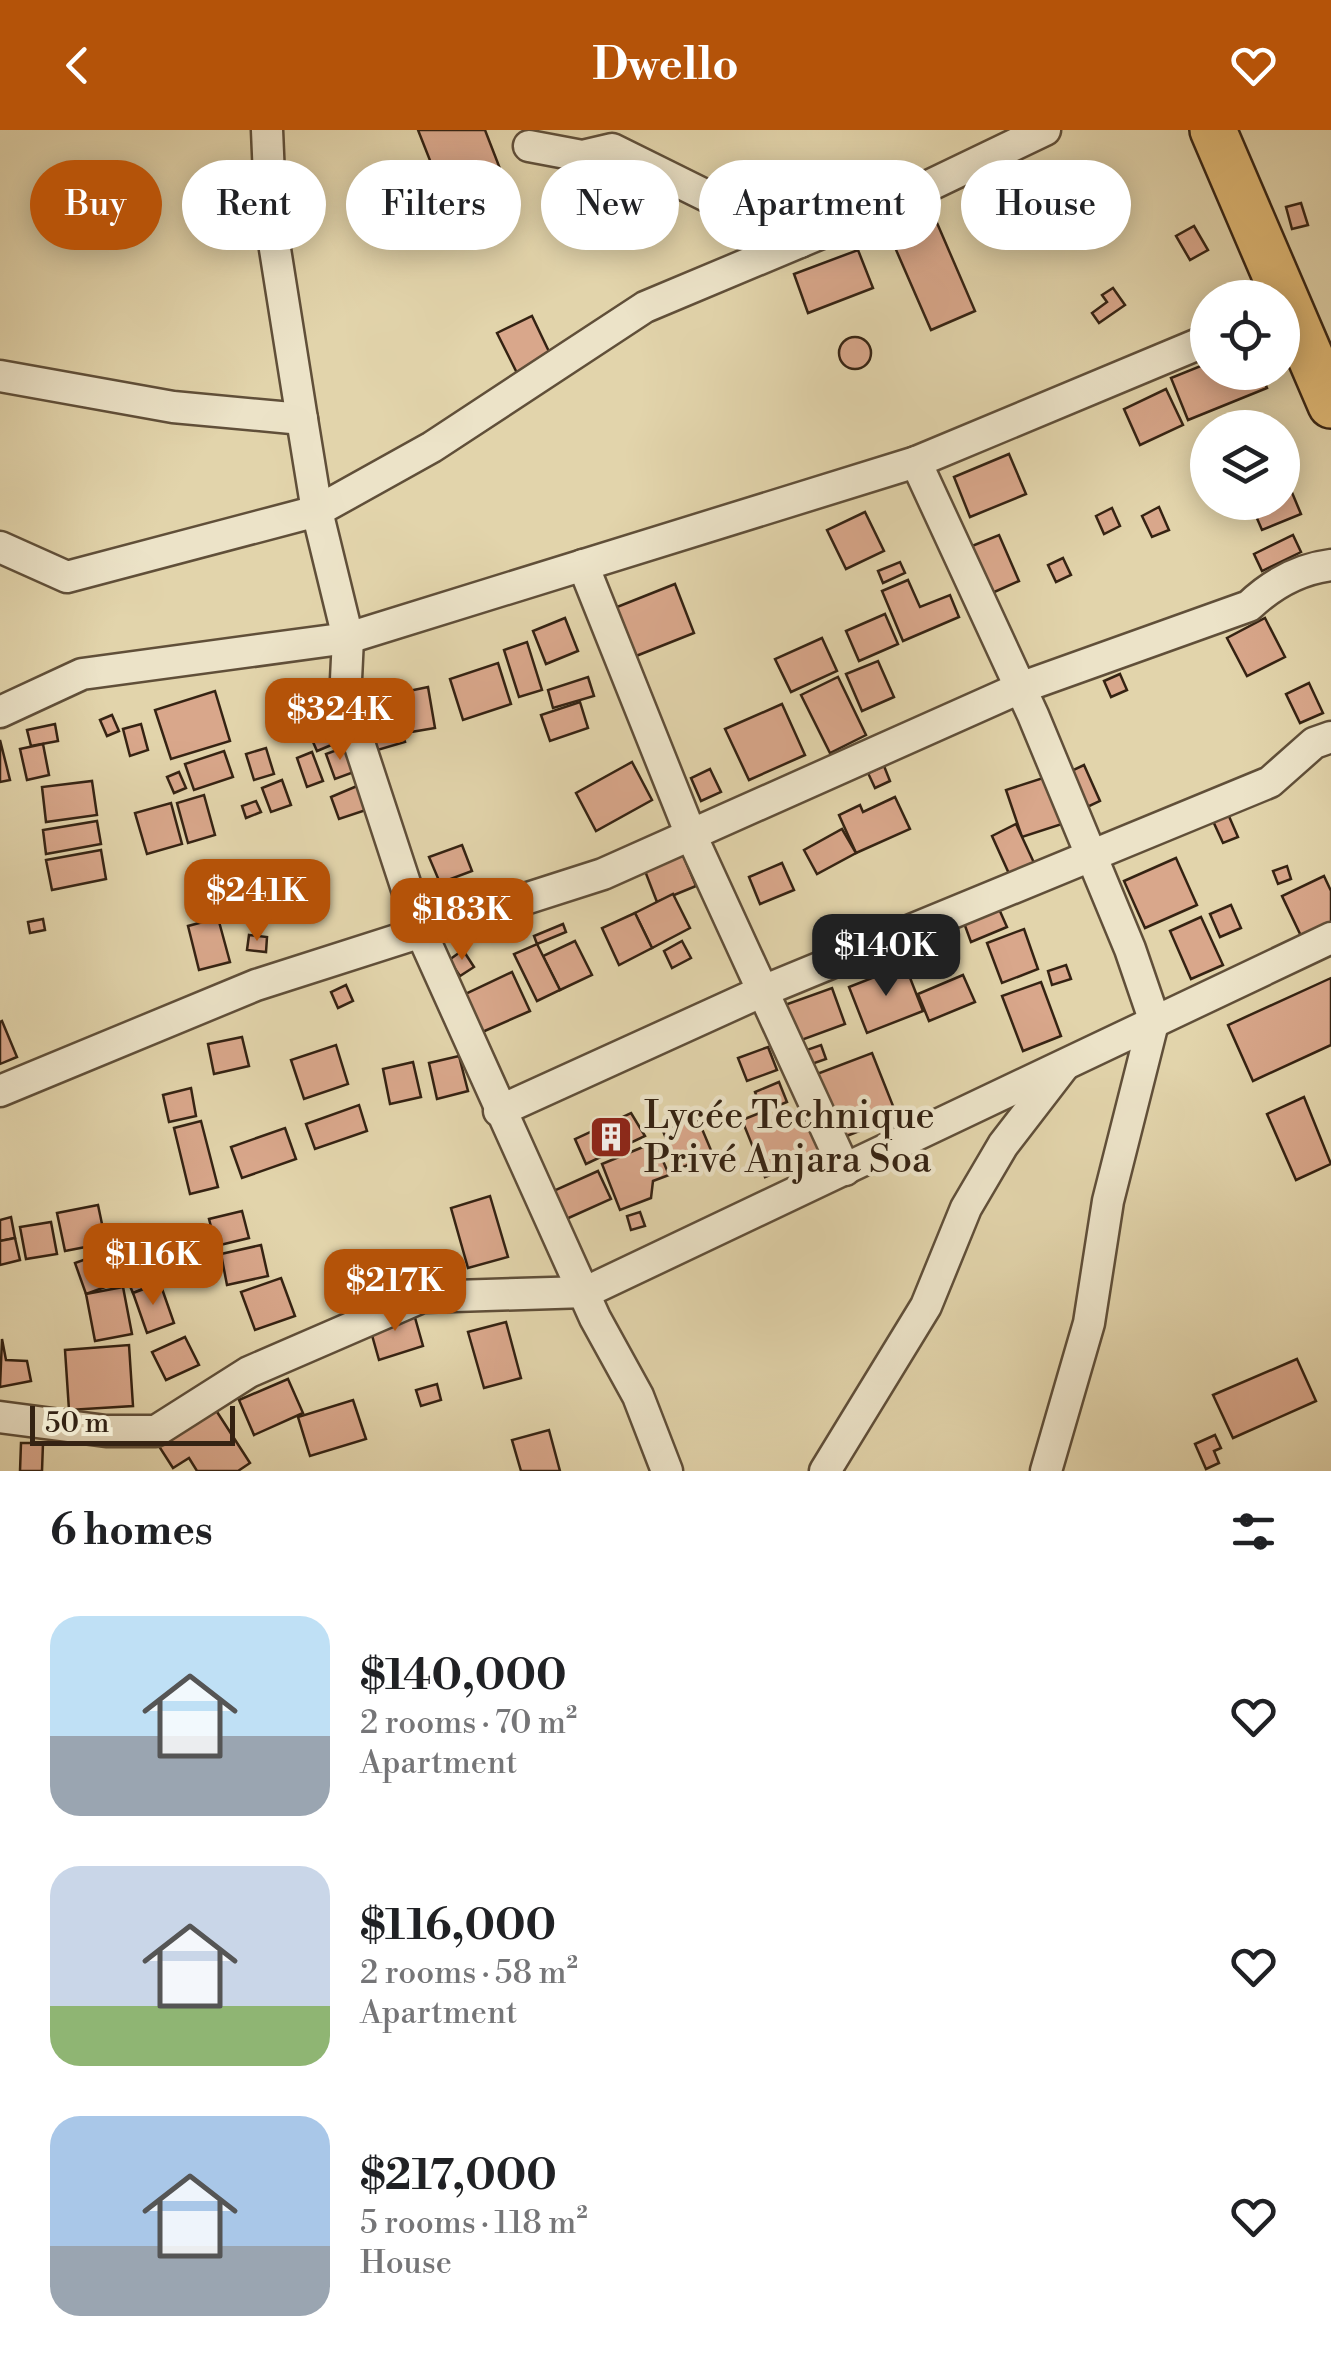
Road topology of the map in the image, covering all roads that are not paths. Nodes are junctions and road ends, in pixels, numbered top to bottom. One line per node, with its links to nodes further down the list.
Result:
1 (267, 130): 13 (street)
2 (1045, 130): 5 (street)
3 (1213, 130): 8 (main road)
4 (529, 146): 6 (street)
5 (941, 178)
6 (699, 192)
7 (781, 250): 15 (street)
8 (1274, 280)
9 (1300, 340): 12 (main road)
10 (1190, 348): 14 (street)
11 (0, 376): 13 (street)
12 (1331, 405)
13 (302, 420): 15 (street)
14 (916, 462): 17 (street); 20 (street)
15 (317, 512): 16 (street); 19 (street)
16 (0, 547)
17 (584, 565): 19 (street); 23 (street)
18 (1331, 565): 20 (street)
19 (348, 638): 21 (street); 25 (street)
20 (1020, 688): 23 (street); 24 (street)
21 (0, 712)
22 (1331, 736): 24 (street)
23 (690, 835): 25 (street); 27 (street)
24 (1092, 856): 27 (street); 28 (street)
25 (422, 932): 30 (street); 31 (street)
26 (1331, 938): 28 (street)
27 (763, 991): 31 (street); 32 (street)
28 (1154, 1019): 29 (street); 37 (street)
29 (1068, 1061): 32 (street); 36 (street)
30 (0, 1091)
31 (498, 1111): 33 (street)
32 (845, 1170): 33 (street)
33 (586, 1292): 34 (street); 35 (street)
34 (0, 1417)
35 (667, 1471)
36 (825, 1471)
37 (1046, 1471)

